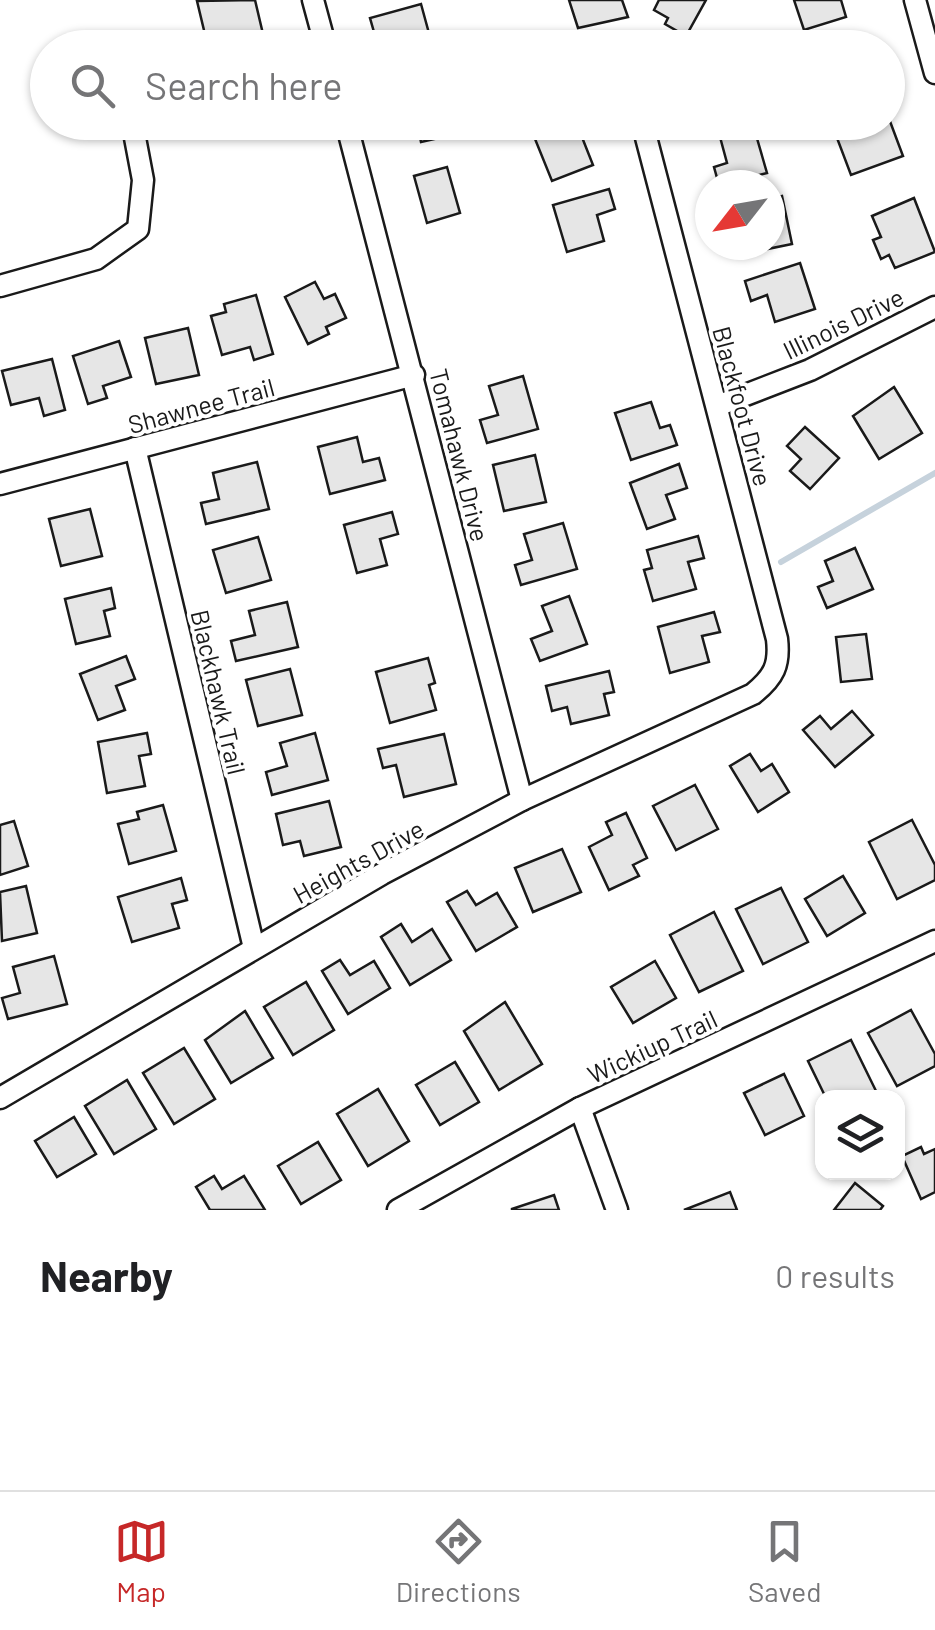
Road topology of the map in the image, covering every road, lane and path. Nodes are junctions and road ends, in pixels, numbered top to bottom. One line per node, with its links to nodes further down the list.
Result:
1 (313, 0): 3 (street)
2 (915, 0): 4 (street)
3 (321, 30)
4 (935, 73)
5 (135, 140): 8 (street)
6 (351, 140): 10 (street, Tomahawk Drive)
7 (647, 140): 11 (street, Blackfoot Drive)
8 (0, 286)
9 (935, 307): 11 (street, Illinois Drive)
10 (414, 375): 12 (street, Shawnee Trail); 15 (street, Tomahawk Drive)
11 (717, 406): 14 (street, Blackfoot Drive)
12 (135, 448): 13 (street, Shawnee Trail); 17 (street, Blackhawk Trail)
13 (0, 484)
14 (754, 694): 15 (street, Heights Drive)
15 (522, 800): 17 (street, Heights Drive)
16 (935, 942): 19 (street, Wickiup Trail)
17 (254, 948): 18 (street, Heights Drive)
18 (0, 1098)
19 (580, 1108): 20 (street, Wickiup Trail); 21 (street)
20 (398, 1210)
21 (617, 1210)

